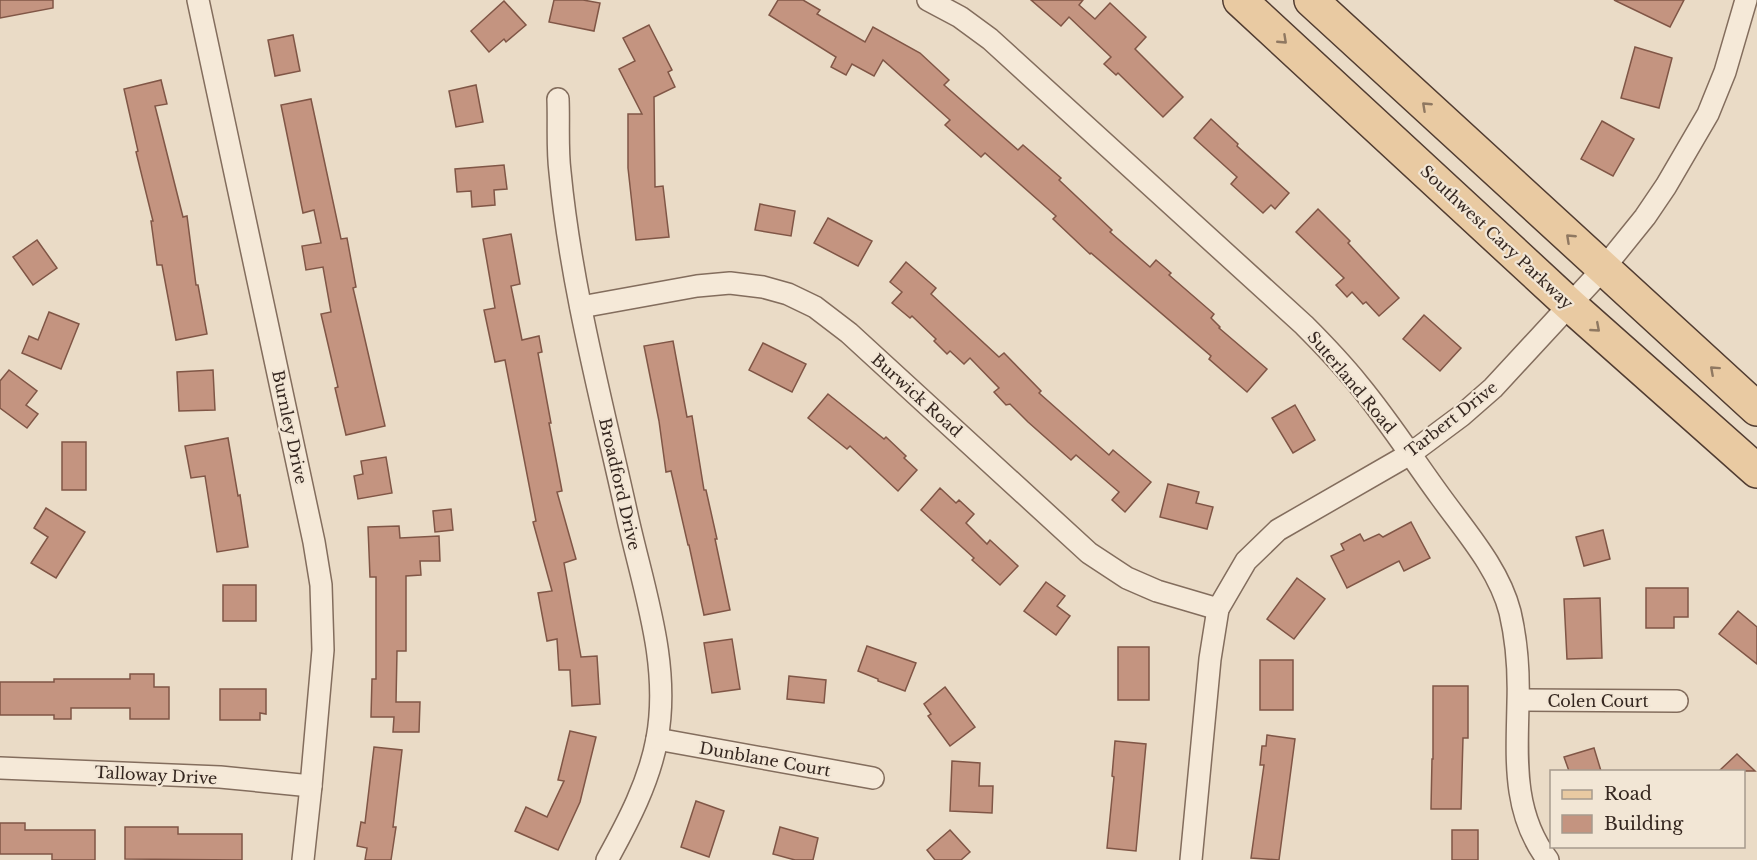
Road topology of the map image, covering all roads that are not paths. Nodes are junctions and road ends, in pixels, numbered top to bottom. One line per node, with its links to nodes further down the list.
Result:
1 (198, 0): 19 (street, Burnley Drive)
2 (928, 0): 11 (street, Suterland Road)
3 (1240, 0): 8 (main road, Southwest Cary Parkway, one-way to 8)
4 (1311, 0): 7 (main road, one-way to 4)
5 (1746, 0): 7 (street, Tarbert Drive)
6 (558, 99): 9 (street, Broadford Drive)
7 (1603, 269): 8 (street, Tarbert Drive); 10 (main road, one-way to 7)
8 (1570, 306): 11 (street, Tarbert Drive); 12 (main road, Southwest Cary Parkway, one-way to 12)
9 (581, 307): 13 (street, Burwick Road); 16 (street, Broadford Drive)
10 (1757, 409)
11 (1410, 454): 13 (street, Tarbert Drive); 14 (street, Suterland Road)
12 (1757, 471)
13 (1218, 609): 22 (street, Tarbert Drive)
14 (1518, 700): 15 (street, Colen Court); 23 (street, Suterland Road)
15 (1677, 701)
16 (657, 739): 18 (street, Dunblane Court); 21 (street, Broadford Drive)
17 (0, 768): 19 (street, Talloway Drive)
18 (873, 778)
19 (311, 786): 20 (street, Burnley Drive)
20 (303, 860)
21 (608, 860)
22 (1191, 860)
23 (1548, 860)

